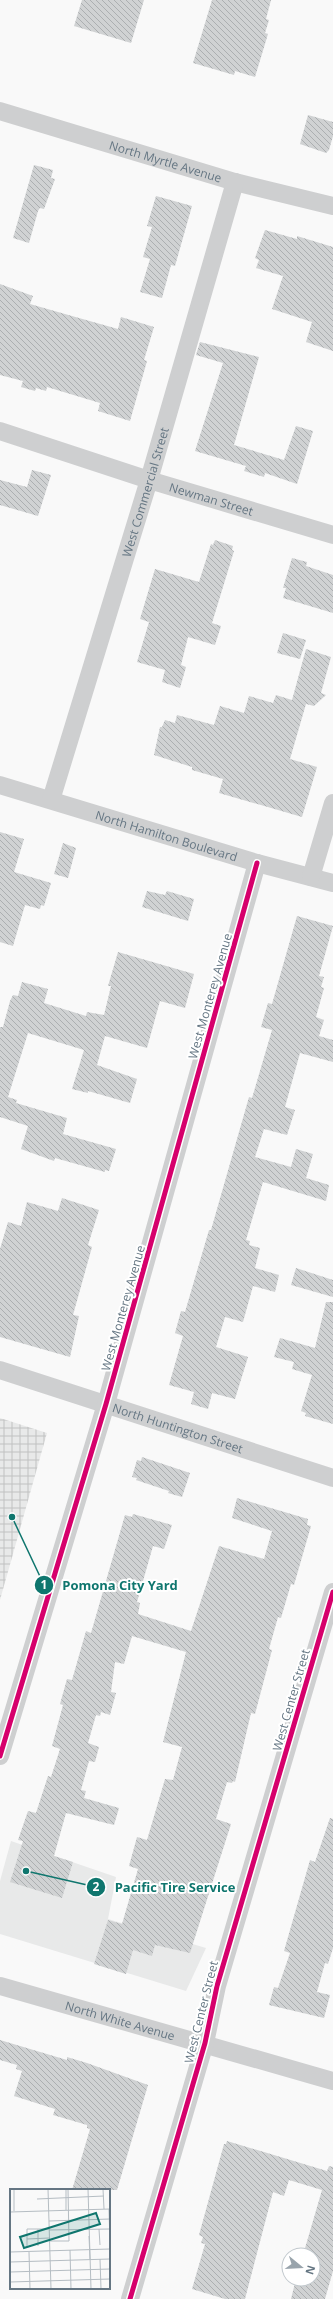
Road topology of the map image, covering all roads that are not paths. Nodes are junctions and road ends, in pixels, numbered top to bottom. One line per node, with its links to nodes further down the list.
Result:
1 (0, 111): 2 (street, North Myrtle Avenue)
2 (235, 182): 3 (street, North Myrtle Avenue); 5 (street, West Commercial Street)
3 (333, 206)
4 (0, 431): 5 (street, Newman Street)
5 (149, 480): 6 (street, Newman Street); 8 (street, West Commercial Street)
6 (333, 535)
7 (0, 785): 8 (street, North Hamilton Boulevard)
8 (50, 800): 10 (street, North Hamilton Boulevard)
9 (333, 803): 11 (street)
10 (257, 863): 11 (street, North Hamilton Boulevard); 14 (street, West Monterey Avenue)
11 (311, 877): 12 (street, North Hamilton Boulevard)
12 (333, 882)
13 (0, 1370): 14 (street, North Huntington Street)
14 (106, 1404): 15 (street, North Huntington Street); 17 (street, West Monterey Avenue)
15 (333, 1478)
16 (333, 1592): 19 (street, West Center Street)
17 (0, 1756)
18 (0, 1986): 19 (street, North White Avenue)
19 (205, 2043): 20 (street, North White Avenue); 21 (street, West Center Street)
20 (333, 2081)
21 (130, 2299)

